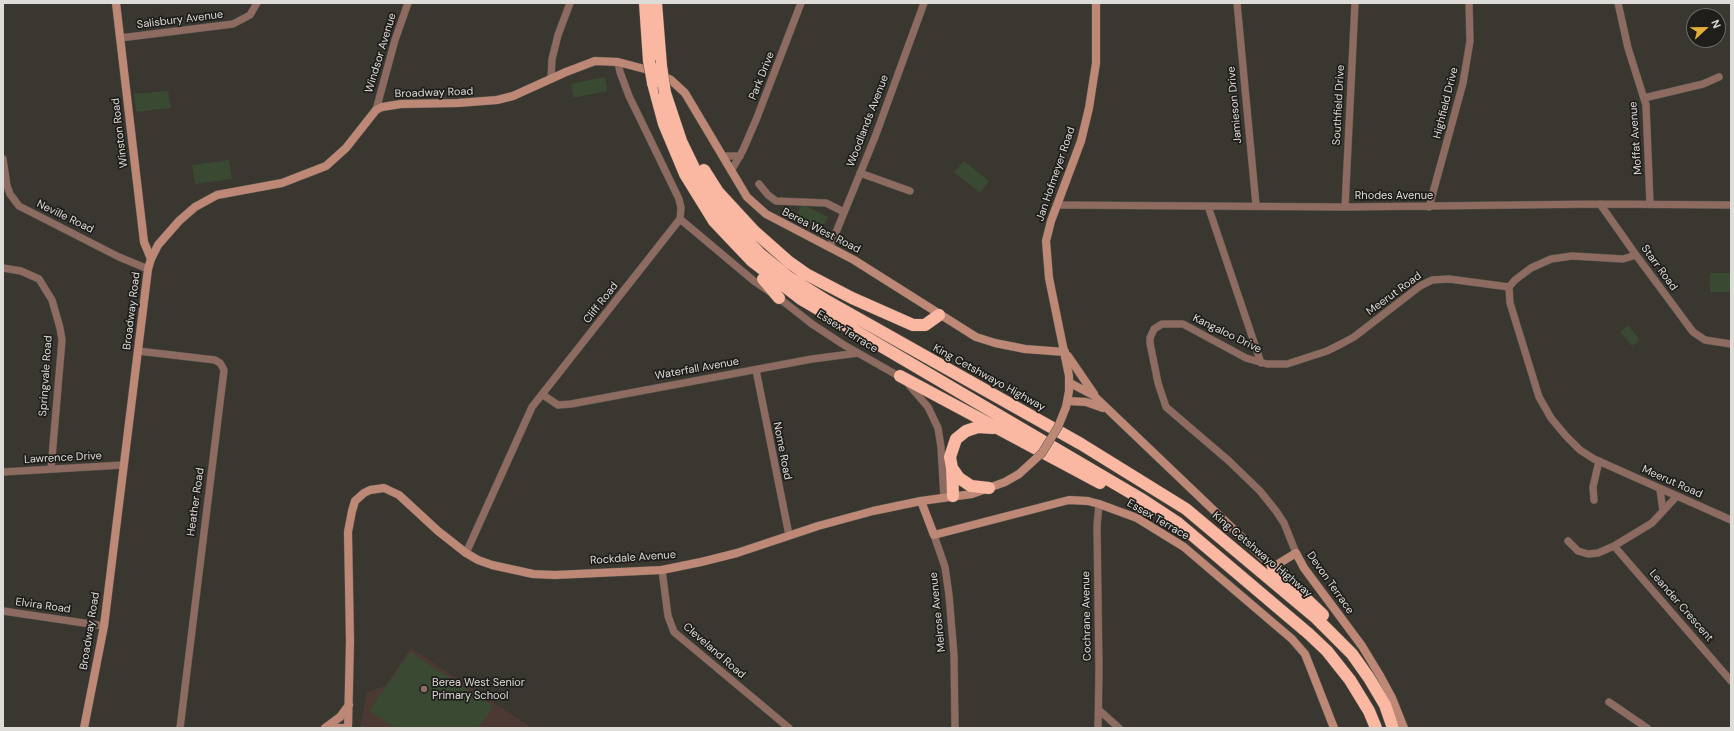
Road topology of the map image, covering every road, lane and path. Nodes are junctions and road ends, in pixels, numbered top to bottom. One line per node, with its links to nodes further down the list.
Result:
1 (116, 3): 14 (street, Winston Road)
2 (257, 3): 14 (street, Salisbury Avenue)
3 (408, 3): 20 (street, Windsor Avenue)
4 (570, 3): 17 (street)
5 (645, 3): 26 (highway, bridge)
6 (656, 3): 19 (highway, King Cetshwayo Highway, bridge)
7 (801, 3): 22 (street, Park Drive)
8 (924, 3): 25 (street, Woodlands Avenue)
9 (1096, 3): 31 (street, Jan Hofmeyer Road)
10 (1237, 3): 34 (street, Jamieson Drive)
11 (1355, 3): 35 (street, Southfield Drive)
12 (1469, 3): 36 (street, Highfield Drive)
13 (1618, 3): 18 (street, Moffat Avenue)
14 (120, 38): 41 (street, Winston Road)
15 (618, 62): 17 (street, Broadway Road); 21 (street, Berea West Road); 38 (street)
16 (1719, 77): 18 (street)
17 (551, 79): 20 (street, Broadway Road)
18 (1644, 98): 29 (street, Moffat Avenue)
19 (670, 108): 46 (highway); 88 (highway, King Cetshwayo Highway)
20 (376, 110): 41 (street, Broadway Road)
21 (723, 156): 22 (street); 24 (street, Berea West Road)
22 (740, 156): 24 (street, Park Drive)
23 (3, 159): 43 (street, Neville Road)
24 (731, 171): 39 (street, Berea West Road)
25 (860, 173): 28 (street); 37 (street, Woodlands Avenue)
26 (685, 174): 45 (highway); 74 (highway)
27 (759, 184): 37 (street)
28 (910, 191)
29 (1650, 203): 30 (street, Rhodes Avenue); 32 (street, Rhodes Avenue)
30 (1600, 204): 36 (street, Rhodes Avenue); 40 (street, Starr Road)
31 (1057, 205): 33 (street, Rhodes Avenue); 49 (street, Jan Hofmeyer Road)
32 (1731, 205)
33 (1208, 206): 34 (street, Rhodes Avenue); 51 (street)
34 (1256, 206): 35 (street, Rhodes Avenue)
35 (1345, 207): 36 (street, Rhodes Avenue)
36 (1429, 207)
37 (844, 212): 39 (street, Woodlands Avenue)
38 (680, 219): 45 (street, Essex Terrace); 56 (street, Cliff Road)
39 (830, 247): 46 (street, Berea West Road)
40 (1636, 255): 44 (street); 47 (street, Starr Road)
41 (151, 259): 43 (street, Broadway Road)
42 (3, 268): 63 (street, Springvale Road)
43 (148, 269): 48 (street, Broadway Road)
44 (1509, 287): 51 (street, Meerut Road); 60 (street, Meerut Road)
45 (780, 298): 50 (street, Essex Terrace)
46 (939, 315): 49 (street, Berea West Road)
47 (1731, 344)
48 (138, 352): 61 (street, Broadway Road); 92 (street, Heather Road)
49 (1065, 352): 54 (street, Rockdale Avenue); 58 (street)
50 (858, 353): 52 (street, Waterfall Avenue); 53 (street, Essex Terrace)
51 (1261, 363): 55 (street, Kangaloo Drive)
52 (756, 370): 56 (street, Waterfall Avenue); 75 (street, Nome Road)
53 (900, 376): 59 (highway); 67 (street, Essex Terrace)
54 (1070, 383): 57 (street, Rockdale Avenue); 58 (street)
55 (1161, 392): 80 (street, Devon Terrace)
56 (543, 395): 79 (street, Cliff Road)
57 (1067, 404): 58 (street); 65 (street, Rockdale Avenue, bridge)
58 (1108, 410): 81 (street)
59 (996, 428): 62 (highway); 74 (highway)
60 (1599, 461): 66 (street, Meerut Road); 69 (street)
61 (123, 466): 63 (street, Lawrence Drive); 84 (street, Broadway Road)
62 (952, 468): 65 (highway); 67 (highway)
63 (51, 469): 64 (street, Lawrence Drive)
64 (3, 472)
65 (989, 488): 67 (street, Rockdale Avenue)
66 (1660, 490): 68 (street, Meerut Road); 72 (street)
67 (949, 497): 70 (street, Rockdale Avenue)
68 (1676, 497): 72 (street); 73 (street, Meerut Road)
69 (1594, 500)
70 (921, 501): 75 (street, Rockdale Avenue); 76 (street, Melrose Avenue)
71 (1099, 504): 76 (street, Essex Terrace); 89 (street, Cochrane Avenue); 99 (street, Essex Terrace)
72 (1663, 511): 78 (street)
73 (1731, 520)
74 (1188, 531): 100 (highway)
75 (789, 535): 82 (street, Rockdale Avenue)
76 (934, 535): 90 (street, Melrose Avenue)
77 (1568, 541): 78 (street)
78 (1614, 546): 85 (street, Leander Crescent)
79 (466, 553): 82 (street, Rockdale Avenue); 87 (street, Rockdale Avenue)
80 (1296, 553): 81 (street); 102 (street, Devon Terrace)
81 (1273, 567): 88 (highway)
82 (662, 570): 96 (street, Cleveland Road)
83 (3, 611): 84 (street, Elvira Road)
84 (104, 626): 91 (street, Broadway Road)
85 (1731, 681)
86 (1609, 702): 103 (street)
87 (349, 705): 93 (street); 95 (street, Rockdale Avenue)
88 (1385, 705): 101 (highway, King Cetshwayo Highway)
89 (1099, 710): 97 (street, Cochrane Avenue); 98 (street)
90 (953, 727)
91 (84, 728)
92 (180, 728)
93 (326, 728)
94 (329, 728): 95 (street, Rockdale Avenue)
95 (348, 728)
96 (789, 728)
97 (1098, 728)
98 (1119, 728)
99 (1334, 728)
100 (1376, 728)
101 (1393, 728)
102 (1404, 728)
103 (1647, 728)

